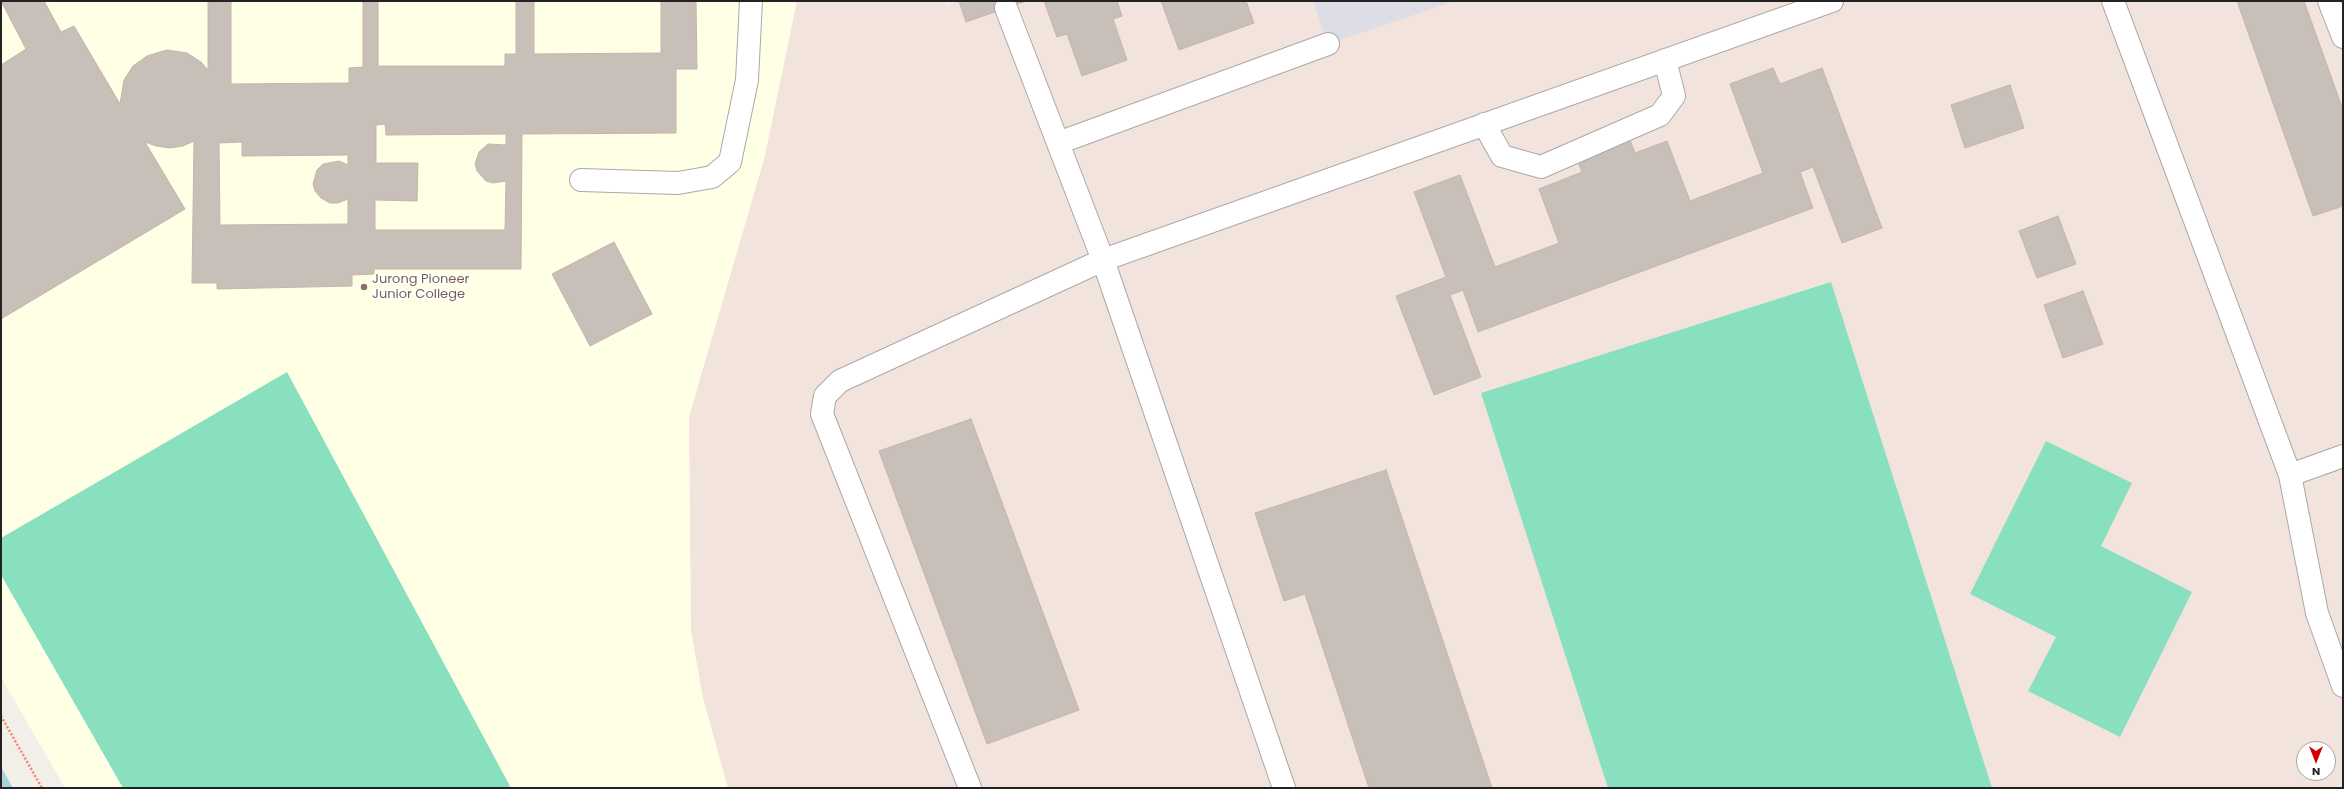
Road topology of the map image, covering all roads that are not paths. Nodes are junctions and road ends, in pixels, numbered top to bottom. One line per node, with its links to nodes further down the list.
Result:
1 (751, 1): 11 (lane)
2 (1832, 1): 8 (lane)
3 (2113, 1): 14 (lane)
4 (2329, 1): 6 (lane)
5 (1006, 8): 10 (lane)
6 (2343, 37)
7 (1328, 44): 10 (lane)
8 (1665, 60): 9 (lane); 9 (lane)
9 (1484, 124): 12 (lane)
10 (1058, 143): 12 (lane)
11 (581, 180)
12 (1103, 260): 16 (lane); 17 (lane)
13 (2343, 456): 14 (lane)
14 (2290, 475): 15 (lane)
15 (2343, 686)
16 (970, 788)
17 (1284, 788)

